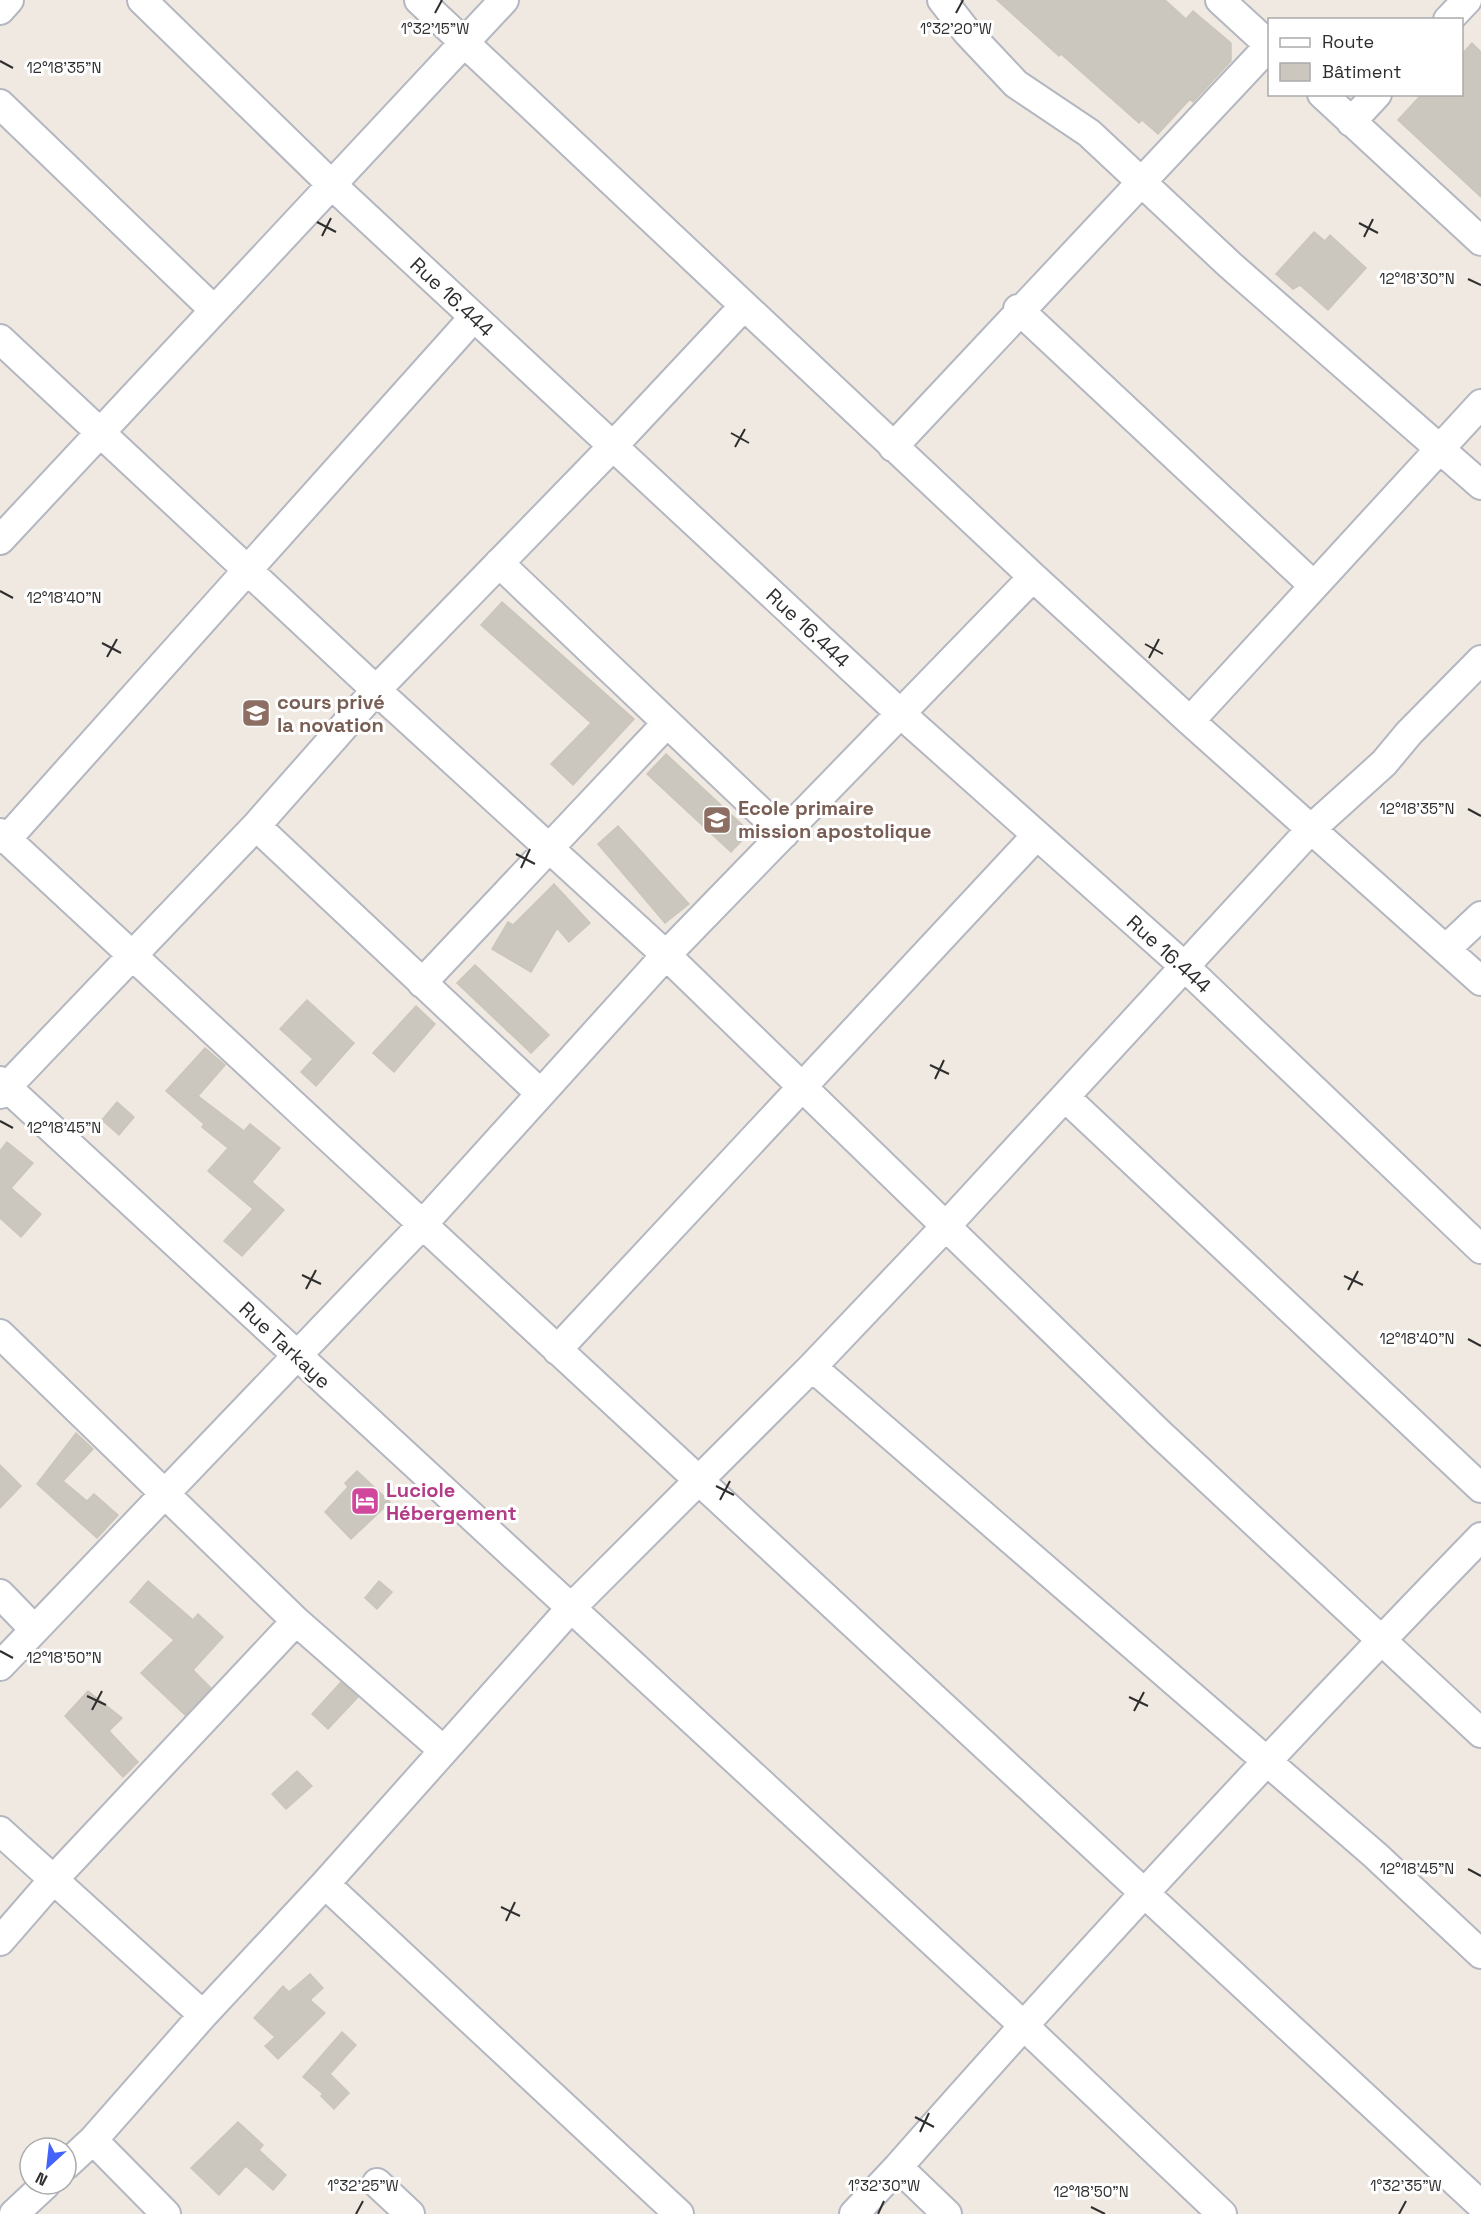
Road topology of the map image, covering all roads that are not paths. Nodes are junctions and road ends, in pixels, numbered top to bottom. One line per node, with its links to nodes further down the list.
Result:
1 (9, 0): 8 (street)
2 (142, 0): 19 (street, Rue 16.444)
3 (419, 0): 11 (street)
4 (504, 0): 11 (street)
5 (942, 0): 18 (street)
6 (1220, 0): 12 (street)
7 (1468, 0): 9 (street); 10 (street)
8 (0, 10)
9 (1481, 10)
10 (1450, 18)
11 (465, 43): 19 (street); 21 (street)
12 (1268, 45)
13 (1268, 47): 18 (street)
14 (1324, 96): 17 (street)
15 (1375, 96): 17 (street)
16 (0, 104): 23 (street)
17 (1351, 122): 20 (street)
18 (1140, 180): 22 (street); 30 (street)
19 (332, 185): 23 (street); 24 (street, Rue 16.444)
20 (1481, 241)
21 (744, 306): 28 (street); 29 (street)
22 (1018, 309): 29 (street); 36 (street)
23 (214, 310): 27 (street)
24 (474, 317): 28 (street, Rue 16.444); 34 (street)
25 (0, 339): 27 (street)
26 (1481, 404): 30 (street)
27 (100, 432): 32 (street); 34 (street)
28 (613, 446): 33 (street); 39 (street, Rue 16.444)
29 (893, 447): 35 (street)
30 (1442, 447): 31 (street); 36 (street)
31 (1481, 484)
32 (0, 540)
33 (499, 563): 38 (street); 41 (street)
34 (248, 570): 38 (street); 45 (street)
35 (1033, 577): 39 (street); 40 (street)
36 (1313, 585): 40 (street)
37 (1481, 660): 43 (street)
38 (376, 690): 42 (street); 47 (street)
39 (901, 714): 44 (street); 46 (street, Rue 16.444)
40 (1190, 721): 43 (street)
41 (667, 723): 44 (street); 47 (street)
42 (256, 826): 51 (street); 54 (street)
43 (1312, 828): 49 (street); 52 (street)
44 (784, 834): 50 (street)
45 (3, 836): 51 (street)
46 (1036, 837): 52 (street, Rue 16.444); 56 (street)
47 (550, 848): 50 (street); 54 (street)
48 (1481, 916): 49 (street)
49 (1446, 950): 53 (street)
50 (666, 955): 56 (street); 57 (street)
51 (134, 957): 55 (street); 59 (street)
52 (1184, 966): 58 (street); 61 (street, Rue 16.444)
53 (1481, 981)
54 (423, 982): 57 (street)
55 (2, 1087): 64 (street, Rue Tarkaye)
56 (803, 1089): 60 (street); 63 (street)
57 (540, 1094): 59 (street)
58 (1065, 1097): 60 (street); 67 (street)
59 (422, 1225): 63 (street); 64 (street)
60 (946, 1226): 65 (street); 74 (street)
61 (1481, 1249)
62 (0, 1334): 68 (street)
63 (557, 1350): 66 (street)
64 (295, 1355): 68 (street); 71 (street, Rue Tarkaye)
65 (812, 1367): 66 (street); 78 (street)
66 (699, 1479): 71 (street); 82 (street)
67 (1481, 1488)
68 (165, 1492): 72 (street); 73 (street)
69 (1481, 1537): 74 (street)
70 (0, 1594): 73 (street)
71 (570, 1609): 77 (street); 86 (street, Rue Tarkaye)
72 (296, 1621): 77 (street); 80 (street)
73 (33, 1629): 75 (street)
74 (1380, 1640): 76 (street); 78 (street)
75 (0, 1666)
76 (1481, 1733)
77 (443, 1750): 81 (street)
78 (1266, 1761): 82 (street); 84 (street)
79 (0, 1831): 80 (street)
80 (53, 1880): 83 (street); 85 (street)
81 (325, 1884): 85 (street); 96 (street)
82 (1145, 1894): 86 (street); 92 (street)
83 (0, 1941)
84 (1481, 1954)
85 (203, 2015): 87 (street)
86 (1023, 2025): 89 (street); 99 (street, Rue Tarkaye)
87 (93, 2140): 88 (street); 94 (street)
88 (78, 2154)
89 (898, 2167): 97 (street); 98 (street)
90 (377, 2184): 95 (street)
91 (33, 2196): 93 (street)
92 (1481, 2205)
93 (14, 2214)
94 (166, 2214)
95 (410, 2214)
96 (679, 2214)
97 (854, 2214)
98 (947, 2214)
99 (1222, 2214)

